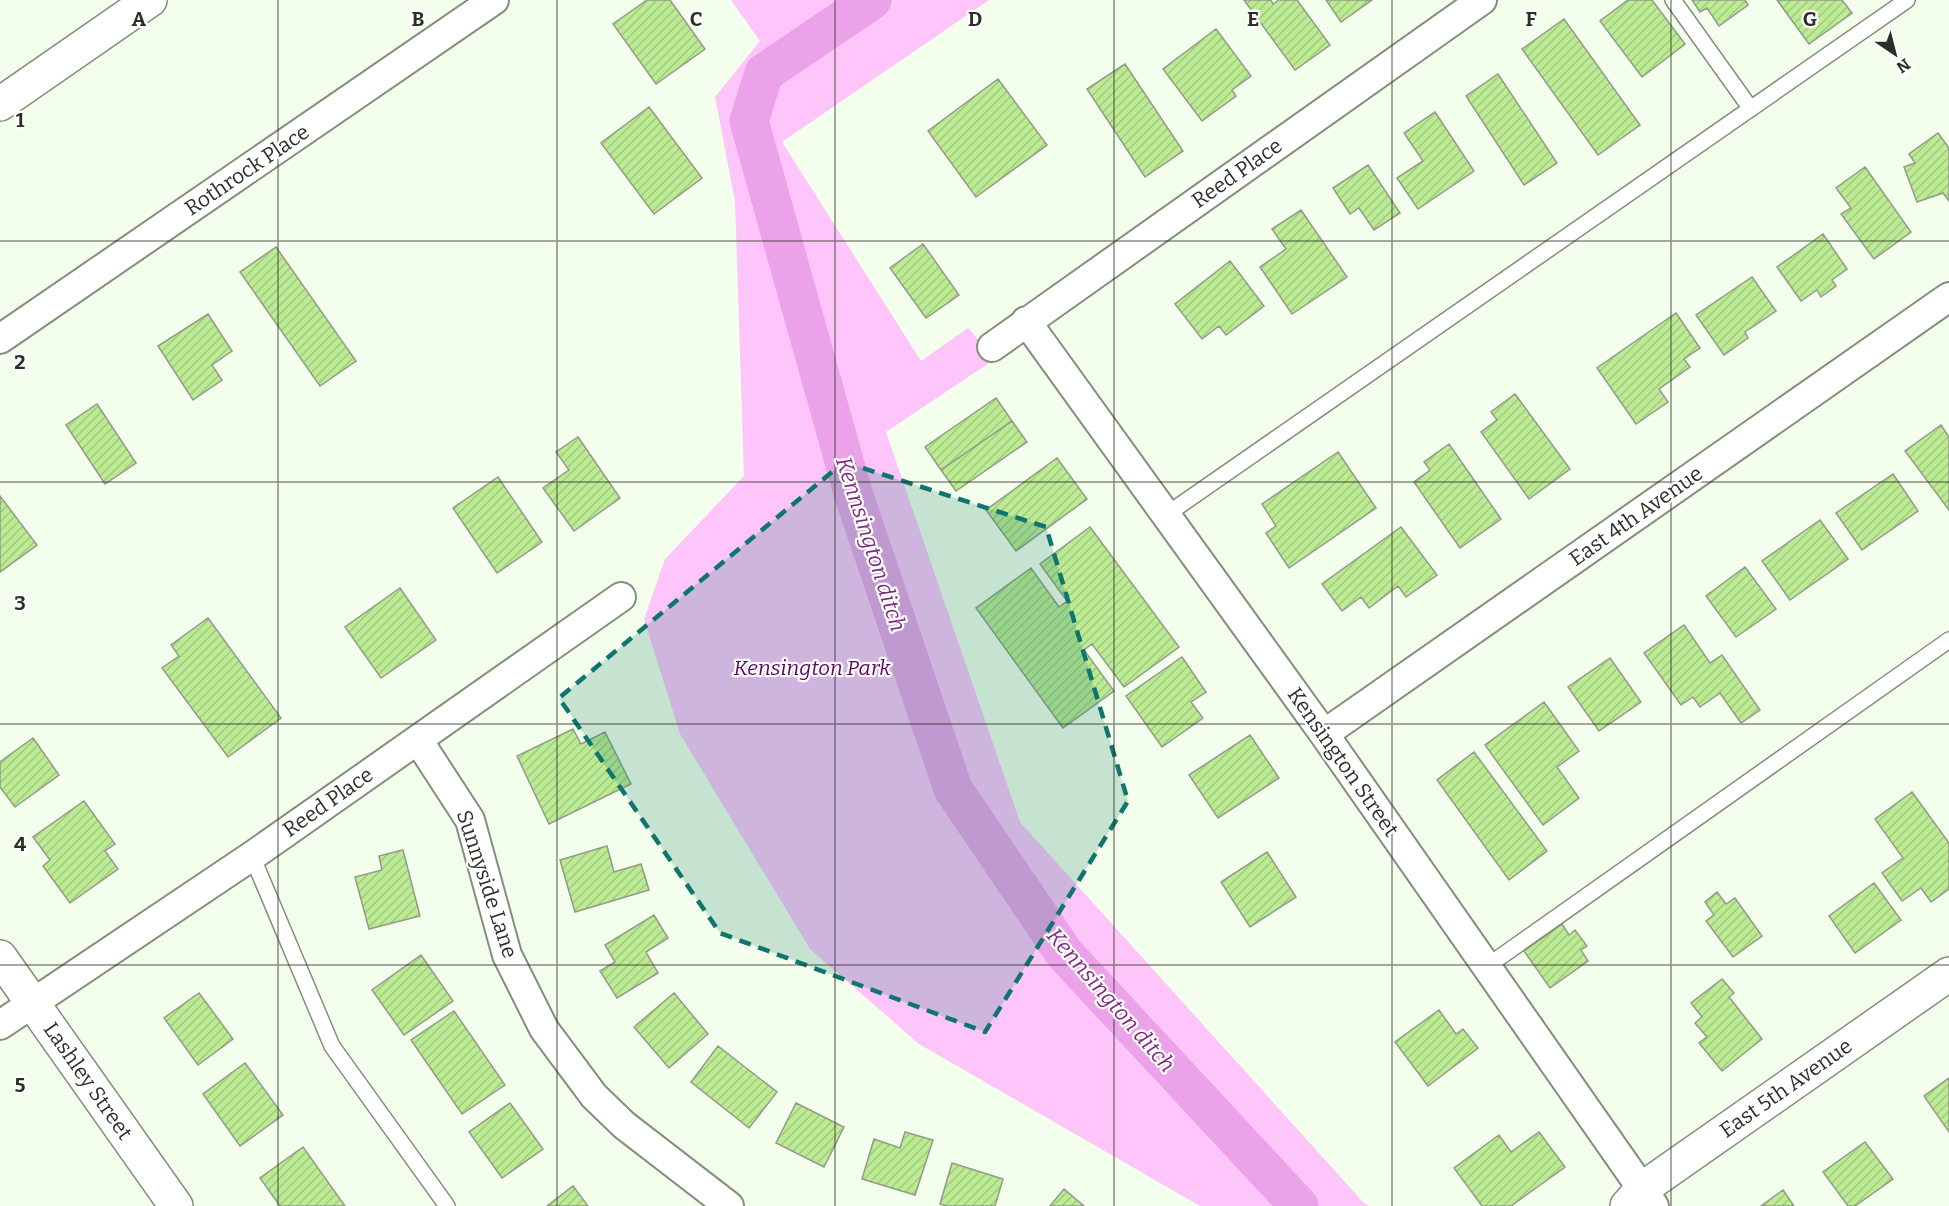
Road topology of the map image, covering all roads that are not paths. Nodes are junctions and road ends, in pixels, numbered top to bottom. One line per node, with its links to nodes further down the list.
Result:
1 (150, 0): 6 (main road)
2 (494, 0): 10 (street, Rothrock Place)
3 (1482, 0): 9 (street, Reed Place)
4 (1673, 0): 7 (lane)
5 (1907, 0): 7 (lane)
6 (0, 104)
7 (1751, 109): 12 (lane)
8 (1949, 297): 15 (street, East 4th Avenue)
9 (1026, 321): 11 (street, Reed Place); 12 (street, Kensington Street)
10 (0, 339)
11 (992, 347)
12 (1166, 515): 15 (street, Kensington Street)
13 (621, 597): 16 (street, Reed Place)
14 (1949, 640): 19 (lane)
15 (1324, 734): 19 (street, Kensington Street)
16 (418, 740): 17 (street, Reed Place); 26 (street, Sunnyside Lane)
17 (252, 856): 21 (street, Reed Place); 25 (lane)
18 (0, 957): 21 (main road, Lashley Street)
19 (1486, 967): 23 (street, Kensington Street)
20 (1949, 974): 23 (main road, East 5th Avenue)
21 (33, 1004): 22 (street); 24 (main road, Lashley Street)
22 (0, 1025)
23 (1641, 1200)
24 (176, 1206)
25 (447, 1206)
26 (729, 1206)

